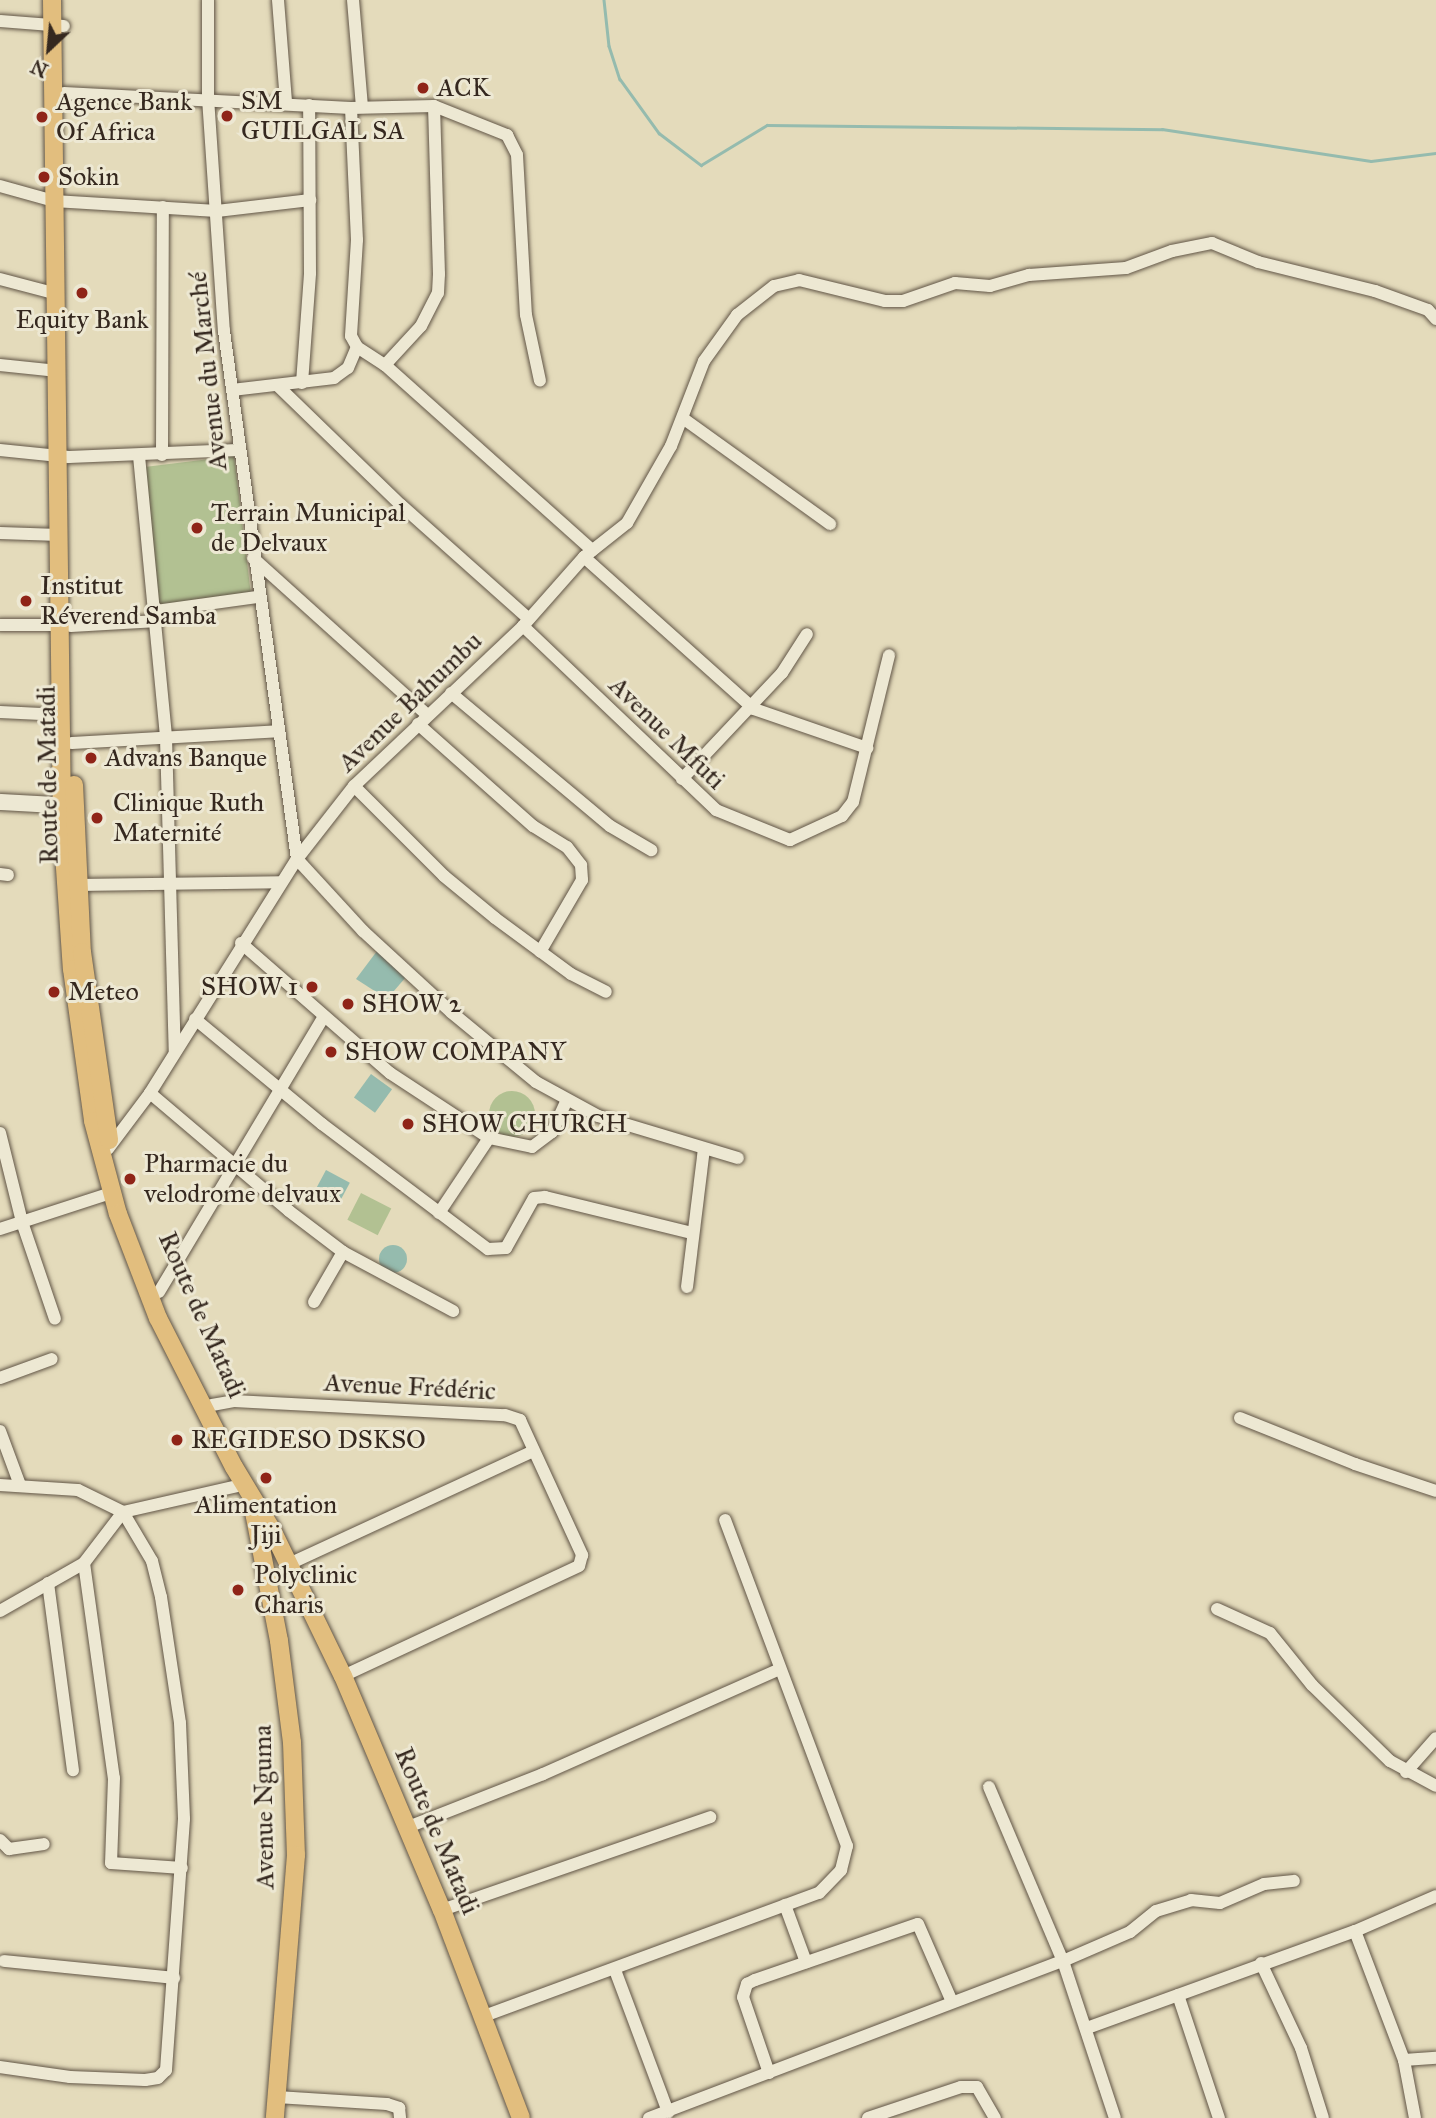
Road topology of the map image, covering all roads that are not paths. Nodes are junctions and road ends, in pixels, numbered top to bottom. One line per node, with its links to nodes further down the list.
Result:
1 (52, 0): 7 (main road, Route de Matadi)
2 (63, 0): 7 (main road, Route de Matadi)
3 (208, 0): 9 (street, Avenue du Marché)
4 (278, 0): 10 (street)
5 (353, 0): 13 (street)
6 (0, 21): 7 (street)
7 (58, 26): 8 (main road, Route de Matadi); 16 (main road, Route de Matadi)
8 (64, 93): 9 (street); 16 (main road, Route de Matadi)
9 (208, 98): 10 (street); 18 (street, Avenue du Marché)
10 (286, 102): 11 (street)
11 (309, 105): 13 (street); 15 (street)
12 (433, 106): 13 (street); 24 (street); 26 (street)
13 (356, 108): 22 (street)
14 (0, 186): 16 (street)
15 (310, 200): 18 (street); 27 (street)
16 (60, 201): 17 (street); 20 (main road, Route de Matadi); 34 (main road, Route de Matadi)
17 (163, 207): 18 (street); 33 (street)
18 (217, 211): 29 (street, Avenue du Marché)
19 (0, 279): 20 (street)
20 (57, 294): 25 (main road, Route de Matadi)
21 (1433, 310): 30 (street, Avenue Bahumbu)
22 (357, 346): 24 (street); 27 (street)
23 (0, 365): 25 (street)
24 (385, 365): 39 (street)
25 (58, 371): 34 (main road, Route de Matadi)
26 (540, 381)
27 (303, 383): 28 (street)
28 (278, 386): 29 (street); 44 (street, Avenue Mfuti)
29 (232, 390): 32 (street, Avenue du Marché)
30 (684, 419): 36 (street); 39 (street, Avenue Bahumbu)
31 (0, 450): 34 (street)
32 (238, 450): 33 (street); 40 (street, Avenue du Marché)
33 (162, 455): 35 (street)
34 (64, 456): 35 (street); 38 (main road, Route de Matadi); 41 (main road, Route de Matadi)
35 (139, 456): 43 (street)
36 (830, 524)
37 (0, 533): 38 (street)
38 (59, 535): 41 (main road, Route de Matadi)
39 (588, 553): 44 (street, Avenue Bahumbu); 50 (street)
40 (253, 558): 42 (street, Avenue du Marché); 53 (street)
41 (64, 559): 46 (main road, Route de Matadi)
42 (257, 597): 43 (street); 54 (street, Avenue du Marché)
43 (157, 616): 46 (street); 55 (street)
44 (526, 623): 49 (street, Avenue Bahumbu); 58 (street, Avenue Mfuti)
45 (0, 625): 46 (street)
46 (66, 626): 52 (main road, Route de Matadi); 56 (main road, Route de Matadi)
47 (807, 634): 50 (street)
48 (889, 655): 57 (street)
49 (451, 693): 53 (street, Avenue Bahumbu); 62 (street)
50 (749, 705): 57 (street); 58 (street)
51 (0, 712): 52 (street)
52 (62, 715): 61 (main road, Route de Matadi)
53 (422, 719): 59 (street, Avenue Bahumbu); 68 (street)
54 (278, 731): 55 (street); 63 (street, Avenue du Marché)
55 (166, 738): 56 (street); 64 (street)
56 (72, 743): 61 (main road, Route de Matadi)
57 (867, 748): 58 (street, Avenue Mfuti)
58 (682, 779)
59 (354, 786): 63 (street, Avenue Bahumbu); 68 (street)
60 (0, 802): 61 (street)
61 (69, 806): 66 (main road, Route de Matadi); 70 (main road, Route de Matadi)
62 (651, 850)
63 (296, 859): 65 (street, Avenue Bahumbu); 76 (street)
64 (170, 882): 65 (street); 66 (street); 73 (street)
65 (281, 882): 67 (street, Avenue Bahumbu)
66 (77, 885): 70 (main road, Route de Matadi)
67 (241, 943): 71 (street); 72 (street, Avenue Bahumbu)
68 (540, 952): 69 (street)
69 (606, 992)
70 (81, 998): 80 (main road, Route de Matadi)
71 (323, 1018): 74 (street); 78 (street)
72 (195, 1019): 73 (street, Avenue Bahumbu); 74 (street)
73 (175, 1052): 75 (street, Avenue Bahumbu)
74 (279, 1090): 82 (street); 84 (street)
75 (150, 1093): 80 (street, Avenue Bahumbu); 82 (street)
76 (566, 1101): 78 (street); 79 (street)
77 (0, 1133): 85 (street)
78 (489, 1138): 84 (street)
79 (704, 1149): 81 (street); 87 (street)
80 (106, 1150): 83 (main road, Route de Matadi); 90 (main road, Route de Matadi)
81 (738, 1158)
82 (237, 1164): 88 (street); 90 (street)
83 (111, 1193): 85 (street); 93 (main road, Route de Matadi)
84 (439, 1213): 87 (street)
85 (22, 1222): 86 (street); 94 (street)
86 (0, 1229)
87 (692, 1233): 89 (street)
88 (343, 1252): 91 (street); 92 (street)
89 (687, 1287)
90 (159, 1292): 93 (main road, Route de Matadi)
91 (314, 1302)
92 (453, 1311)
93 (163, 1315): 97 (main road, Route de Matadi); 103 (main road, Route de Matadi)
94 (55, 1319)
95 (52, 1359): 96 (street)
96 (0, 1378)
97 (212, 1405): 100 (street, Avenue Frédéric); 103 (main road, Route de Matadi)
98 (1240, 1418): 104 (street)
99 (0, 1431): 102 (street)
100 (533, 1451): 108 (street); 115 (street, Avenue Frédéric)
101 (0, 1485): 102 (street)
102 (20, 1485): 105 (street)
103 (247, 1486): 105 (street); 108 (main road, Route de Matadi); 111 (main road, Avenue Nguma)
104 (1436, 1491)
105 (123, 1511): 107 (street); 125 (street)
106 (725, 1520): 114 (street)
107 (84, 1563): 110 (street); 125 (street)
108 (289, 1564): 109 (main road, Route de Matadi)
109 (297, 1581): 111 (main road); 115 (main road, Route de Matadi)
110 (48, 1583): 113 (street); 117 (street)
111 (269, 1587): 145 (main road, Avenue Nguma)
112 (1217, 1609): 118 (street)
113 (0, 1611)
114 (780, 1669): 122 (street); 128 (street)
115 (343, 1675): 122 (main road, Route de Matadi)
116 (1436, 1738): 118 (street)
117 (73, 1770)
118 (1406, 1772): 119 (street)
119 (1436, 1786)
120 (989, 1787): 132 (street)
121 (710, 1817): 129 (street)
122 (408, 1828): 129 (main road, Route de Matadi)
123 (0, 1840): 124 (street)
124 (44, 1844)
125 (182, 1868): 136 (street)
126 (1294, 1881): 132 (street)
127 (1436, 1896): 130 (street)
128 (785, 1905): 133 (street); 135 (street)
129 (442, 1910): 139 (main road, Route de Matadi)
130 (1355, 1931): 134 (street); 142 (street)
131 (4, 1961): 136 (street)
132 (1063, 1961): 138 (street); 140 (street)
133 (806, 1962): 138 (street); 144 (street)
134 (1261, 1963): 137 (street); 155 (street)
135 (615, 1970): 139 (street); 146 (street)
136 (174, 1978): 143 (street)
137 (1178, 1995): 140 (street); 154 (street)
138 (952, 2002): 144 (street)
139 (484, 2016): 149 (main road, Route de Matadi)
140 (1087, 2028): 153 (street)
141 (1436, 2058): 142 (street)
142 (1404, 2060): 156 (street)
143 (0, 2067)
144 (769, 2073): 146 (street)
145 (278, 2097): 147 (main road, Avenue Nguma); 148 (street)
146 (668, 2112): 150 (street)
147 (275, 2118)
148 (400, 2118)
149 (521, 2118)
150 (649, 2118)
151 (868, 2118): 152 (street)
152 (995, 2118)
153 (1115, 2118)
154 (1219, 2118)
155 (1323, 2118)
156 (1415, 2118)

